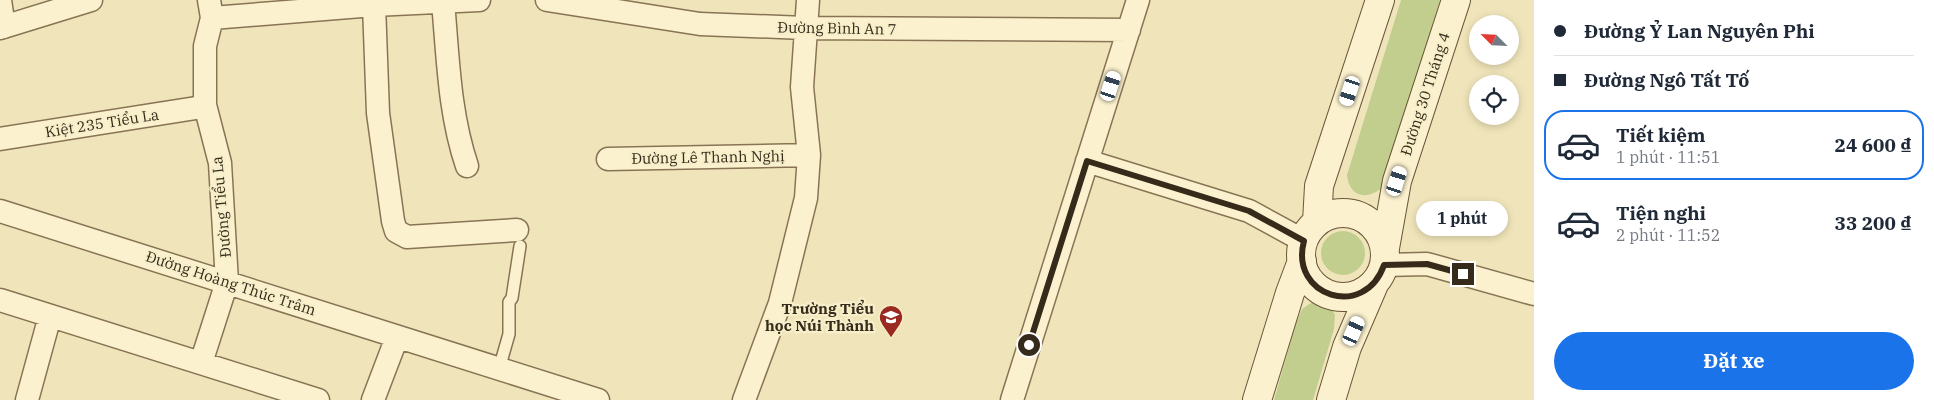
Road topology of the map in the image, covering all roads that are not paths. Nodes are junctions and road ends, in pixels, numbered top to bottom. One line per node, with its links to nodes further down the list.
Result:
1 (0, 0): 12 (street)
2 (91, 0): 12 (street)
3 (479, 0): 9 (street)
4 (547, 0): 13 (street, Đường Bình An 7)
5 (808, 0): 13 (street)
6 (1138, 0): 14 (street)
7 (1380, 0): 23 (street)
8 (1456, 0): 24 (street, Đường 30 Tháng 4)
9 (443, 2): 10 (street); 20 (street)
10 (374, 6): 11 (street); 22 (street)
11 (211, 9): 15 (street, Đường Tiểu La)
12 (2, 27)
13 (805, 28): 14 (street, Đường Bình An 7); 17 (street)
14 (1129, 30): 19 (street)
15 (204, 104): 16 (street, Kiệt 235 Tiểu La); 25 (street, Đường Tiểu La)
16 (0, 139)
17 (809, 155): 18 (street, Đường Lê Thanh Nghị); 36 (street)
18 (608, 159)
19 (1087, 161): 23 (street); 37 (street)
20 (467, 166)
21 (0, 211): 25 (street, Đường Hoàng Thúc Trâm)
22 (519, 238): 31 (lane)
23 (1308, 241): 24 (street); 24 (street); 38 (street)
24 (1382, 265): 26 (street); 39 (street, Đường 30 Tháng 4)
25 (227, 282): 29 (street, Đường Hoàng Thúc Trâm); 30 (street, Đường Tiểu La)
26 (1534, 294)
27 (0, 300): 28 (street)
28 (50, 316): 30 (street); 32 (street)
29 (397, 336): 31 (street, Đường Hoàng Thúc Trâm); 34 (street)
30 (201, 363): 33 (street)
31 (499, 369): 35 (street, Đường Hoàng Thúc Trâm)
32 (26, 400)
33 (318, 400)
34 (373, 400)
35 (598, 400)
36 (744, 400)
37 (1012, 400)
38 (1257, 400)
39 (1331, 400)

